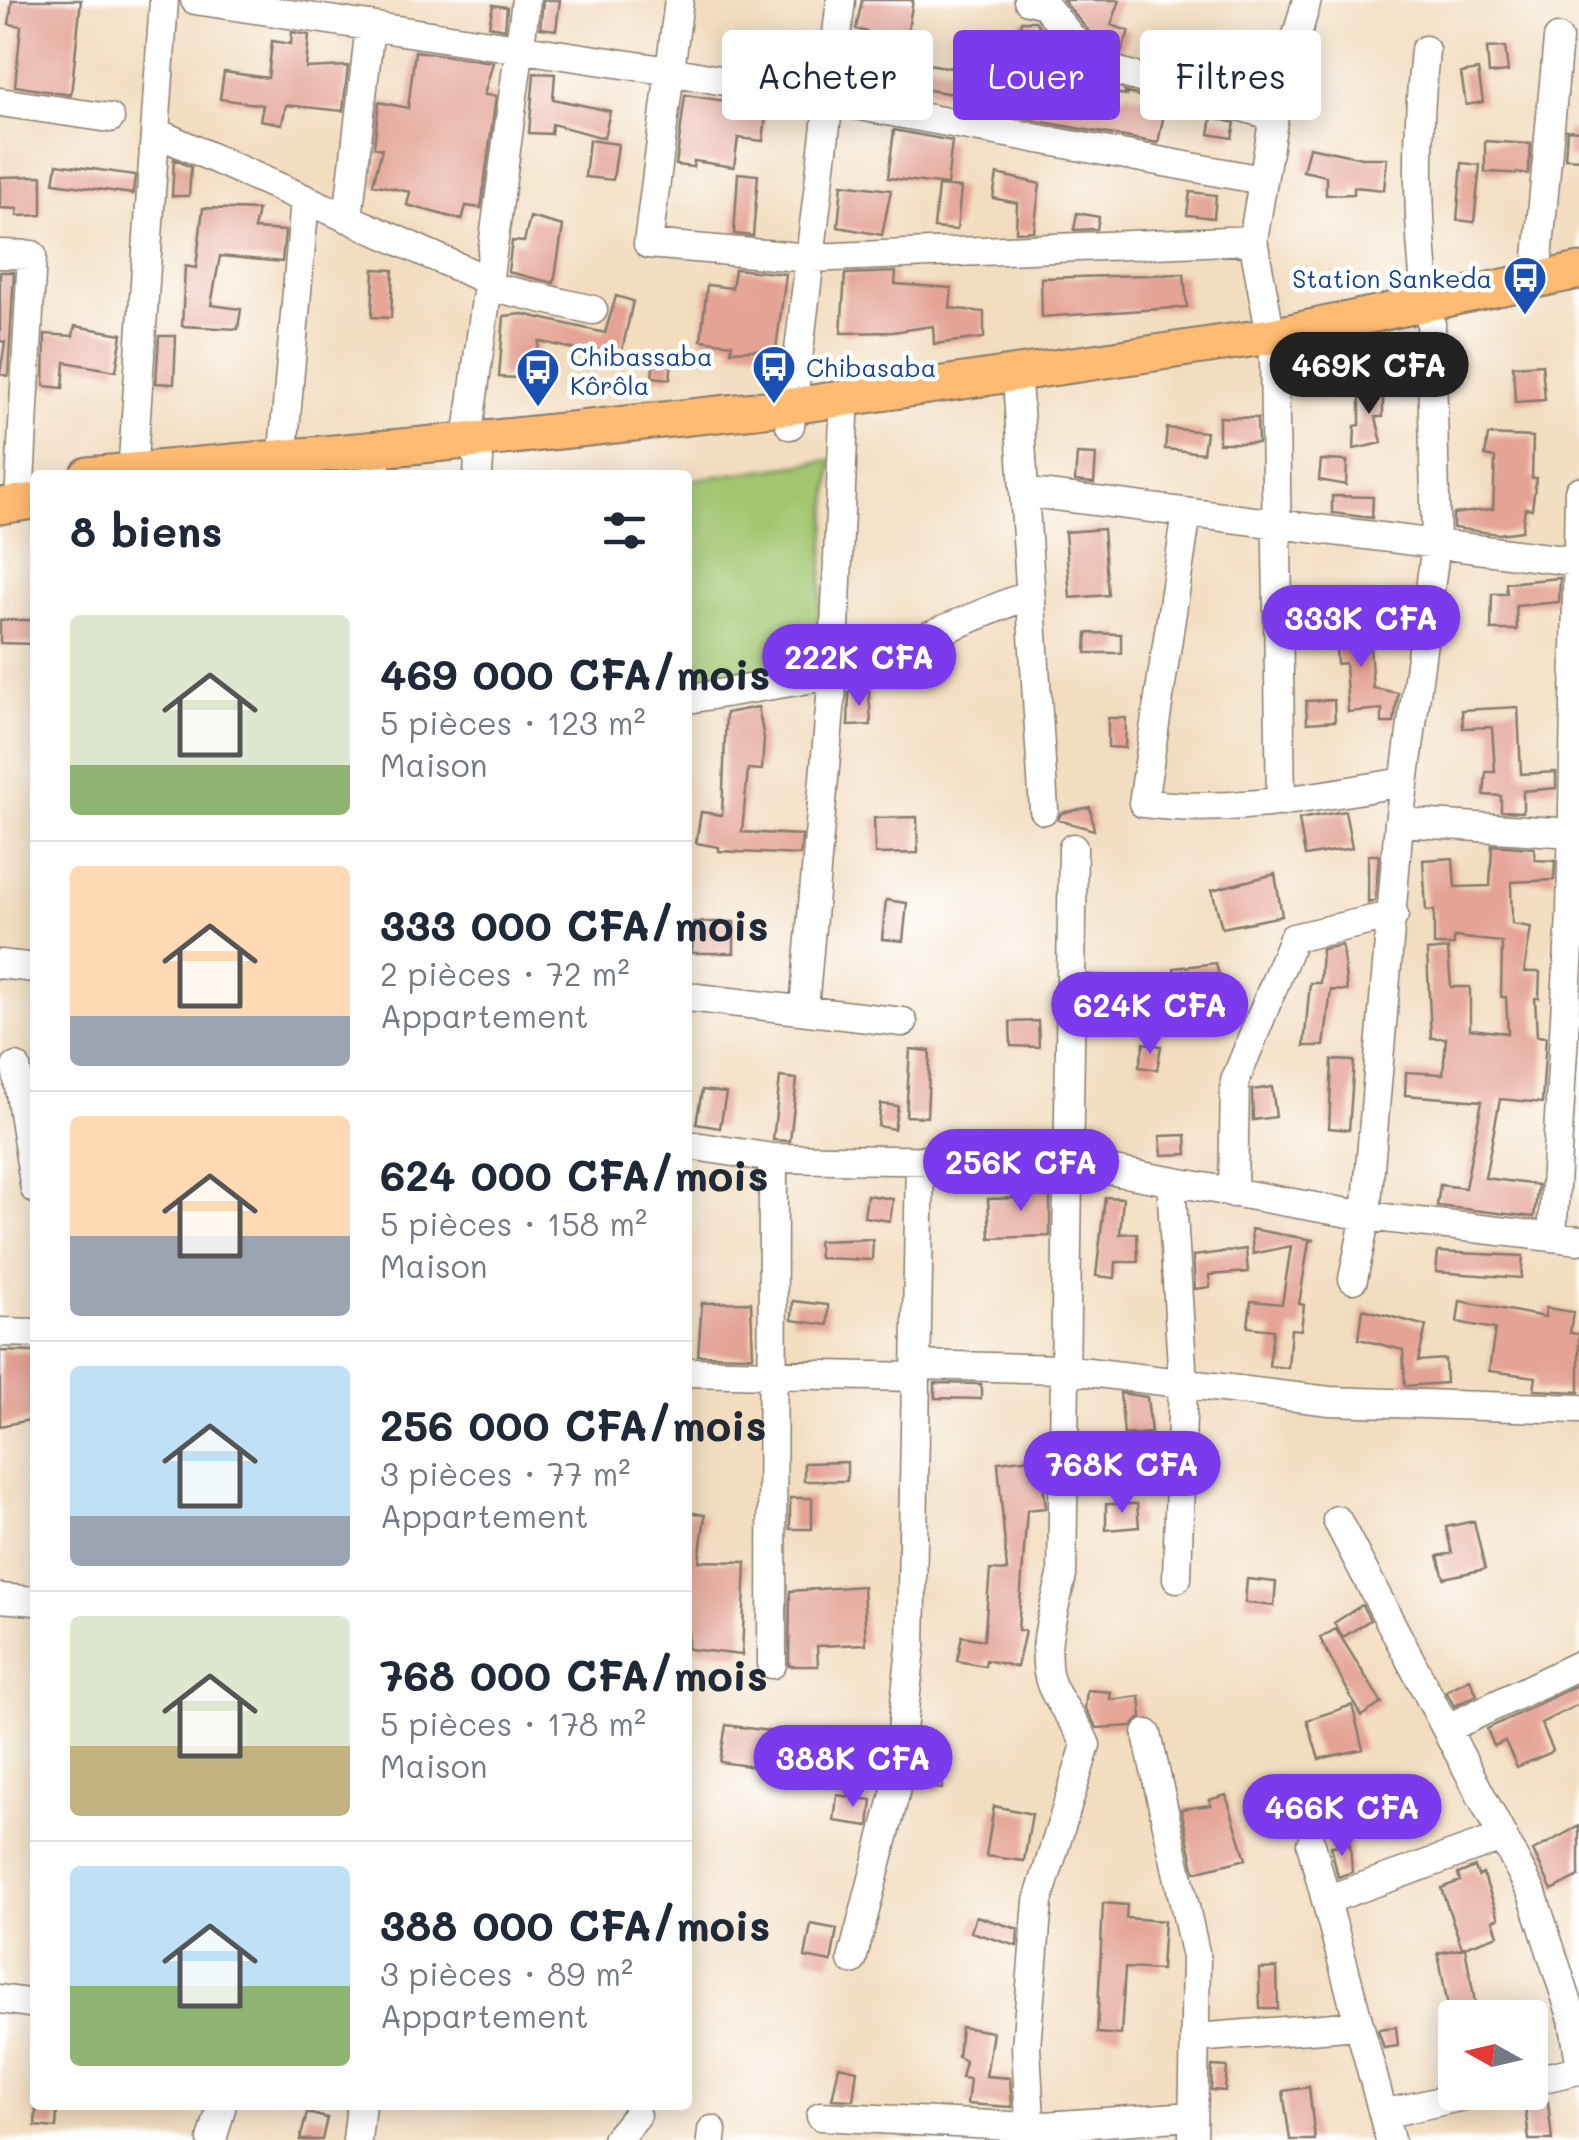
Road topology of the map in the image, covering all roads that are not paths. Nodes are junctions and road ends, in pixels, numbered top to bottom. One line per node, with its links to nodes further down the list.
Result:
1 (164, 0): 22 (street)
2 (195, 0): 8 (street)
3 (526, 0): 12 (street)
4 (678, 0): 14 (street)
5 (841, 0): 9 (street)
6 (1028, 0): 15 (street)
7 (1307, 0): 10 (street)
8 (370, 26): 12 (street); 25 (street)
9 (837, 30)
10 (1298, 30)
11 (1558, 39): 30 (street)
12 (520, 49): 14 (street); 31 (street)
13 (1424, 50): 34 (street)
14 (670, 71): 16 (street); 28 (street)
15 (1140, 79)
16 (722, 80)
17 (0, 102): 18 (street)
18 (110, 118)
19 (933, 119): 23 (street)
20 (827, 120): 28 (street)
21 (1273, 120): 23 (street)
22 (156, 132): 24 (street); 41 (street)
23 (1262, 180): 26 (street)
24 (306, 199): 25 (street); 40 (street)
25 (348, 218): 31 (street)
26 (1252, 240): 28 (street); 35 (street)
27 (0, 254): 47 (street)
28 (810, 258): 37 (street)
29 (1579, 271): 30 (main road)
30 (1536, 280): 34 (main road)
31 (488, 284): 33 (street); 39 (street)
32 (1579, 291): 34 (main road)
33 (593, 310)
34 (1429, 314): 35 (main road); 50 (street)
35 (1272, 346): 36 (main road); 37 (main road); 49 (street)
36 (1018, 394): 38 (main road); 46 (street)
37 (791, 415): 38 (main road); 39 (main road)
38 (844, 418): 53 (street)
39 (475, 458): 40 (main road); 44 (main road)
40 (287, 469): 42 (main road); 43 (main road)
41 (132, 470)
42 (235, 470)
43 (317, 470)
44 (390, 470)
45 (1579, 491): 51 (street)
46 (1024, 492): 48 (street); 52 (street)
47 (18, 493)
48 (1187, 513): 49 (street); 57 (street)
49 (1280, 524): 50 (street); 57 (street)
50 (1436, 544): 51 (street); 55 (street)
51 (1578, 562): 56 (street)
52 (1030, 594): 53 (street); 58 (street)
53 (833, 675): 54 (street); 69 (street)
54 (692, 698)
55 (1404, 782): 57 (street); 59 (street)
56 (1576, 790): 60 (street)
57 (1281, 802)
58 (1044, 810)
59 (1399, 822): 60 (street); 62 (street)
60 (1572, 833): 63 (street)
61 (1074, 848): 66 (street)
62 (1394, 915): 79 (street); 80 (street)
63 (1575, 916): 72 (street)
64 (0, 964): 65 (street)
65 (30, 967)
66 (1072, 988): 67 (street); 77 (street)
67 (1210, 996)
68 (692, 997): 69 (street)
69 (804, 1008): 70 (street)
70 (902, 1022)
71 (17, 1067): 74 (street)
72 (1569, 1111): 81 (street)
73 (692, 1146): 75 (street)
74 (30, 1155)
75 (772, 1158): 76 (street); 88 (street)
76 (920, 1160): 77 (street); 86 (street)
77 (1069, 1162): 78 (street); 85 (street)
78 (1170, 1181): 79 (street); 89 (street)
79 (1233, 1193): 80 (street)
80 (1366, 1216): 81 (street); 82 (street)
81 (1565, 1239)
82 (1353, 1279)
83 (0, 1332): 84 (street)
84 (30, 1334)
85 (1063, 1369): 86 (street); 89 (street); 117 (street)
86 (916, 1371): 88 (street); 102 (street)
87 (692, 1372): 88 (street)
88 (772, 1374): 95 (street)
89 (1183, 1383): 90 (street); 92 (street)
90 (1579, 1409)
91 (1336, 1520): 97 (street)
92 (1177, 1578)
93 (0, 1598): 94 (street)
94 (30, 1601)
95 (772, 1664)
96 (1579, 1665): 97 (street)
97 (1448, 1728): 99 (street)
98 (1147, 1734): 106 (street)
99 (1503, 1837): 101 (street); 107 (street)
100 (1311, 1844): 101 (street)
101 (1326, 1900): 105 (street)
102 (852, 1960)
103 (0, 1999): 104 (street)
104 (30, 2003)
105 (1360, 2025): 106 (street); 115 (street)
106 (1196, 2038): 116 (street)
107 (1579, 2056)
108 (1579, 2070): 109 (street)
109 (1548, 2078)
110 (1438, 2108): 115 (street)
111 (221, 2110): 118 (street)
112 (361, 2110): 119 (street)
113 (636, 2116): 120 (street)
114 (821, 2116): 117 (street)
115 (1387, 2127)
116 (1193, 2128): 117 (street)
117 (1030, 2134)
118 (212, 2140)
119 (357, 2140)
120 (616, 2140)

